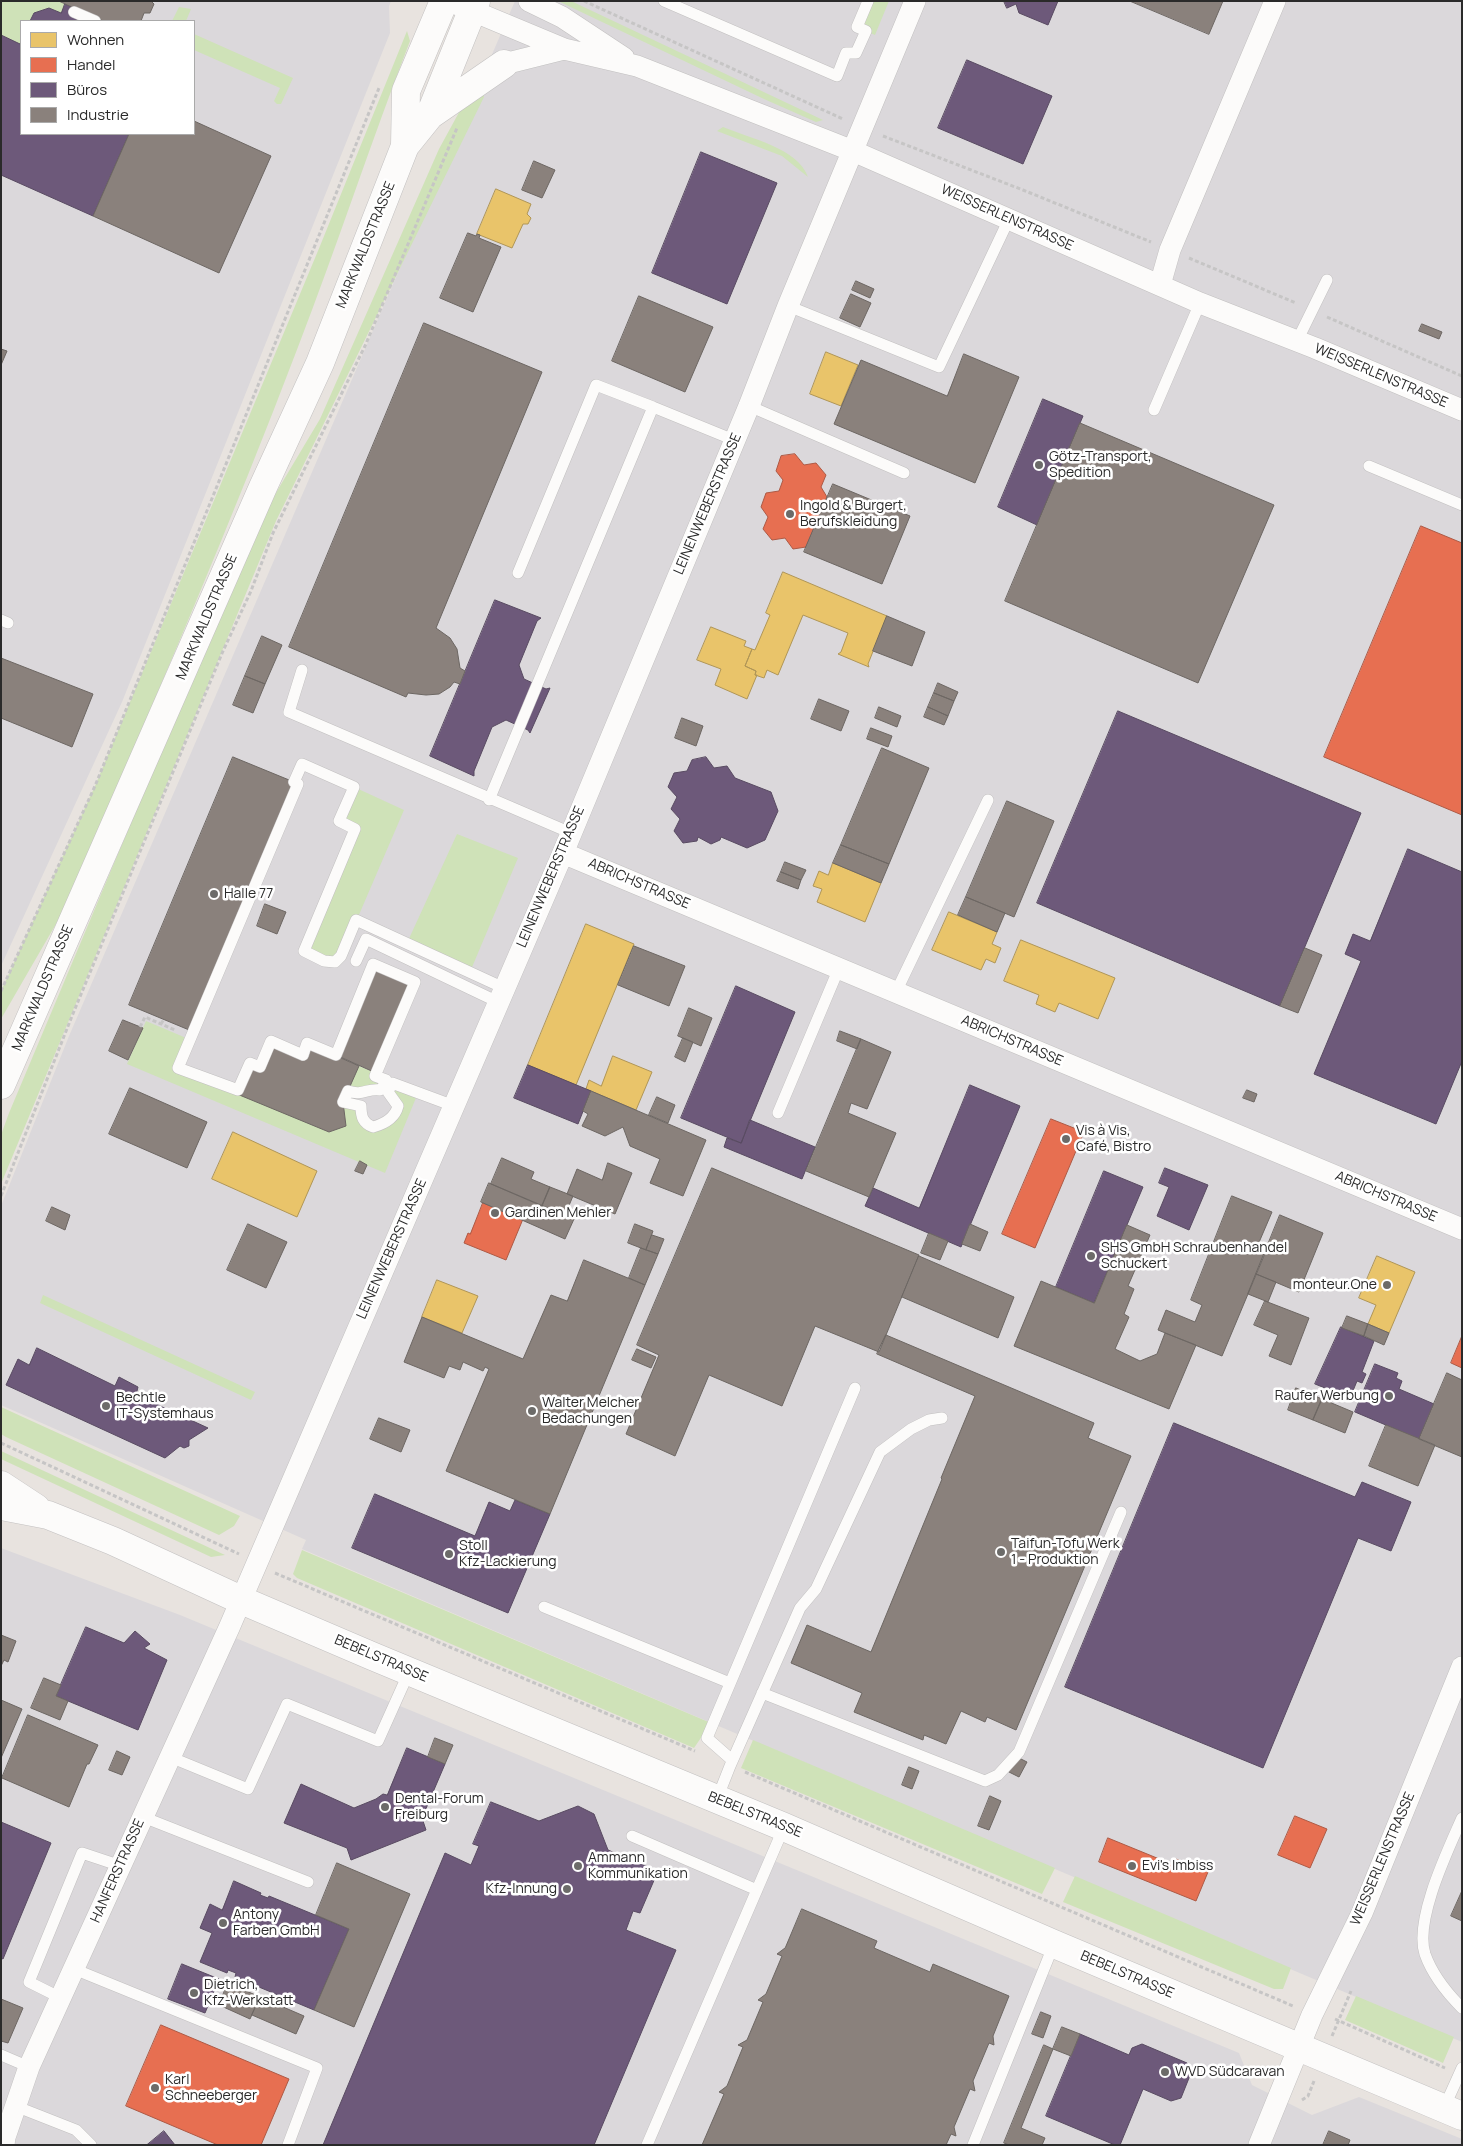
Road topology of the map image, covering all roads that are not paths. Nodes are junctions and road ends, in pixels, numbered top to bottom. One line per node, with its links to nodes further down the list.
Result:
1 (444, 1): 14 (street, MARKWALDSTRASSE)
2 (529, 1): 12 (street, WEISSERLENSTRASSE)
3 (664, 1): 4 (lane)
4 (868, 1)
5 (915, 1): 15 (street)
6 (1275, 1): 18 (street)
7 (466, 5): 10 (street, WEISSERLENSTRASSE); 13 (street, MARKWALDSTRASSE)
8 (74, 12): 9 (lane)
9 (93, 20)
10 (564, 49): 11 (street); 12 (street, WEISSERLENSTRASSE)
11 (504, 64): 13 (street)
12 (637, 66): 15 (street, WEISSERLENSTRASSE)
13 (430, 114): 14 (street, MARKWALDSTRASSE)
14 (405, 146): 41 (street, MARKWALDSTRASSE)
15 (853, 151): 16 (street, WEISSERLENSTRASSE); 20 (street, LEINENWEBERSTRASSE)
16 (1009, 219): 18 (street, WEISSERLENSTRASSE); 20 (lane)
17 (1327, 280): 21 (lane)
18 (1160, 286): 19 (street, WEISSERLENSTRASSE)
19 (1200, 303): 21 (street, WEISSERLENSTRASSE); 24 (lane)
20 (788, 306): 22 (street, LEINENWEBERSTRASSE)
21 (1297, 341): 25 (street, WEISSERLENSTRASSE)
22 (749, 406): 26 (street, LEINENWEBERSTRASSE); 28 (lane)
23 (652, 407): 26 (lane); 30 (lane); 32 (lane)
24 (1154, 410)
25 (1462, 410)
26 (734, 440): 34 (street, LEINENWEBERSTRASSE)
27 (1369, 466): 29 (lane)
28 (904, 473)
29 (1462, 505)
30 (518, 573)
31 (302, 670): 32 (lane)
32 (489, 800): 34 (lane)
33 (988, 800): 39 (lane)
34 (567, 843): 38 (street, ABRICHSTRASSE); 40 (street, LEINENWEBERSTRASSE)
35 (371, 927): 36 (lane); 40 (lane); 42 (lane)
36 (366, 940): 37 (lane); 40 (lane)
37 (356, 961)
38 (839, 968): 39 (street, ABRICHSTRASSE); 43 (lane)
39 (896, 992): 44 (street, ABRICHSTRASSE)
40 (501, 995): 42 (street, LEINENWEBERSTRASSE)
41 (1, 1085)
42 (454, 1106): 51 (street, LEINENWEBERSTRASSE)
43 (778, 1113)
44 (1462, 1228)
45 (855, 1388): 55 (lane)
46 (942, 1418): 56 (lane)
47 (1, 1485): 50 (street, BEBELSTRASSE)
48 (1, 1506): 50 (street, BEBELSTRASSE)
49 (1121, 1512): 56 (lane)
50 (48, 1515): 51 (street, BEBELSTRASSE)
51 (241, 1600): 54 (street, BEBELSTRASSE); 57 (street, HANFERSTRASSE)
52 (544, 1607): 55 (lane)
53 (1462, 1668): 71 (street, WEISSERLENSTRASSE)
54 (409, 1672): 57 (lane); 59 (street, BEBELSTRASSE)
55 (730, 1683): 58 (lane)
56 (762, 1693): 58 (lane)
57 (170, 1757): 60 (street, HANFERSTRASSE)
58 (731, 1763): 59 (lane)
59 (717, 1799): 62 (street, BEBELSTRASSE)
60 (143, 1817): 64 (street, HANFERSTRASSE); 65 (lane)
61 (1462, 1818): 70 (lane)
62 (784, 1827): 66 (lane); 67 (street, BEBELSTRASSE)
63 (632, 1836): 66 (lane)
64 (120, 1866): 68 (street, HANFERSTRASSE); 69 (lane)
65 (308, 1882)
66 (757, 1890): 80 (lane)
67 (1054, 1944): 71 (street, BEBELSTRASSE); 81 (lane)
68 (74, 1969): 69 (street, HANFERSTRASSE); 79 (lane)
69 (61, 1998): 73 (street, HANFERSTRASSE)
70 (1462, 2008)
71 (1299, 2048): 76 (street, BEBELSTRASSE); 82 (street)
72 (1, 2055): 73 (lane)
73 (29, 2067): 75 (street, HANFERSTRASSE)
74 (1460, 2071): 76 (lane)
75 (16, 2106): 77 (street, HANFERSTRASSE); 78 (lane)
76 (1453, 2112)
77 (4, 2145)
78 (91, 2145)
79 (288, 2145)
80 (648, 2145)
81 (973, 2145)
82 (1259, 2145)

